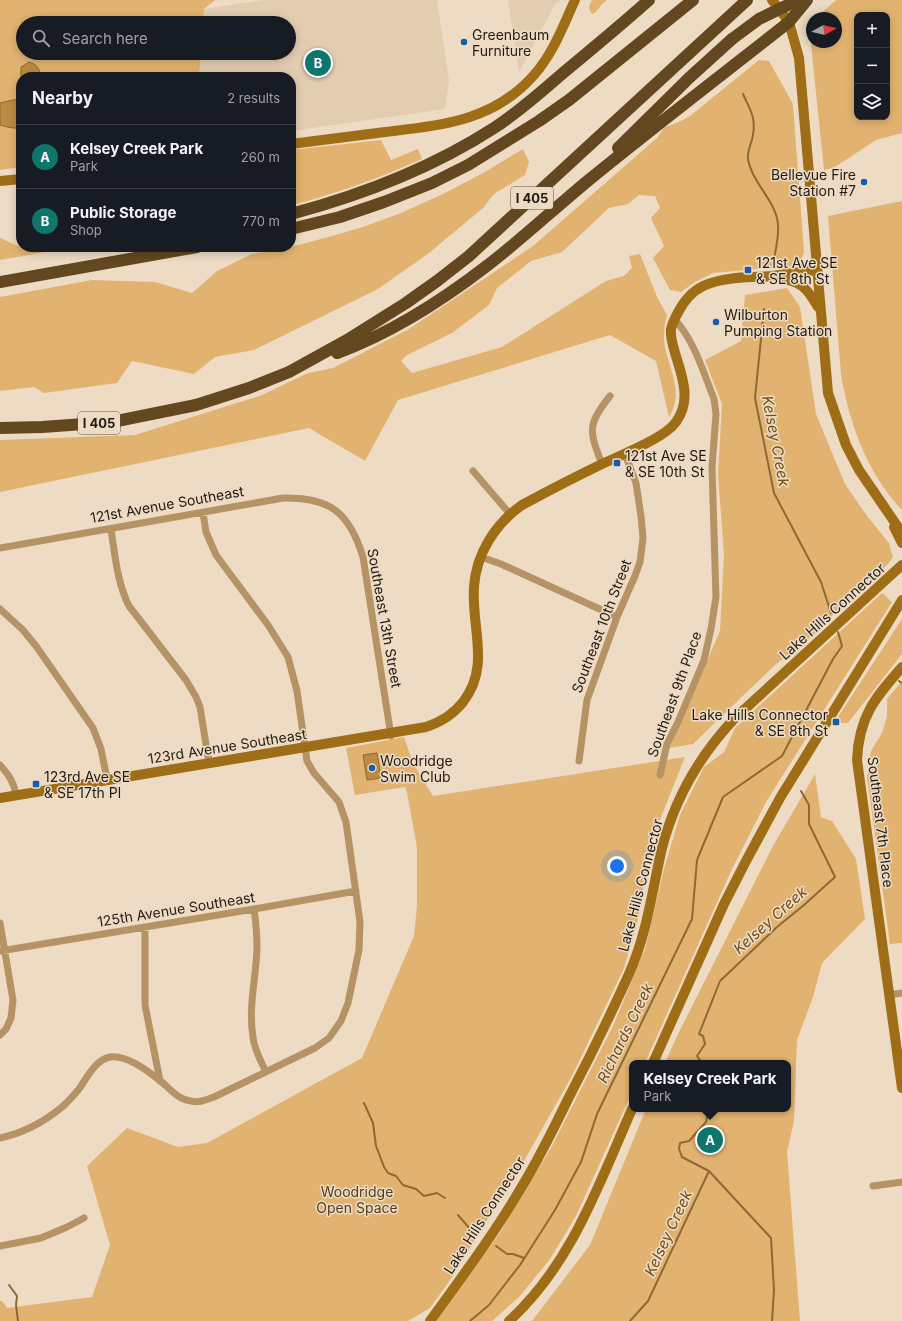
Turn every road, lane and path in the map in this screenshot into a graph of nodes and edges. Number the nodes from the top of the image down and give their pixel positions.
1 (575, 0) edge
2 (644, 0) edge
3 (649, 0) edge
4 (693, 0) edge
5 (772, 0) edge
6 (798, 0) edge
7 (808, 0) edge
8 (744, 3) edge
9 (628, 19) junction
10 (789, 22) junction
11 (296, 143) edge
12 (16, 179) edge
13 (0, 181) edge
14 (569, 197) junction
15 (296, 213) edge
16 (296, 228) edge
17 (155, 252) edge
18 (169, 252) edge
19 (125, 260) junction
20 (817, 270) junction
21 (771, 276) junction
22 (0, 282) edge
23 (820, 311) junction
24 (674, 319) junction
25 (304, 365) junction
26 (610, 396) dead end
27 (0, 428) edge
28 (625, 454) junction
29 (602, 464) junction
30 (473, 471) dead end
31 (885, 509) junction
32 (337, 512) joint
33 (203, 513) junction
34 (510, 514) junction
35 (902, 521) edge
36 (111, 529) junction
37 (902, 532) edge
38 (902, 543) edge
39 (0, 548) edge
40 (481, 557) junction
41 (901, 565) edge
42 (902, 600) edge
43 (0, 609) edge
44 (617, 617) junction
45 (902, 667) edge
46 (391, 734) junction
47 (304, 747) junction
48 (579, 761) dead end
49 (209, 762) junction
50 (0, 765) edge
51 (660, 775) dead end
52 (107, 780) junction
53 (16, 795) junction
54 (0, 798) edge
55 (356, 891) junction
56 (254, 909) junction
57 (0, 923) edge
58 (144, 927) junction
59 (2, 950) edge
60 (902, 993) edge
61 (889, 994) junction
62 (0, 1036) edge
63 (654, 1060) edge
64 (266, 1072) junction
65 (160, 1081) junction
66 (902, 1088) edge
67 (631, 1112) edge
68 (0, 1138) edge
69 (902, 1182) edge
70 (873, 1186) dead end
71 (84, 1218) dead end
72 (0, 1246) edge
73 (431, 1319) edge
74 (509, 1321) edge

1 - 11 main road
2 - 9 highway
3 - 9 highway
4 - 16 highway
5 - 10 main road
6 - 14 highway, bridge
7 - 10 highway
8 - 25 highway, I 405
9 - 15 highway
10 - 14 highway
10 - 20 main road
12 - 13 main road
14 - 25 highway
17 - 19 highway
18 - 19 highway
19 - 22 highway
20 - 21 main road
20 - 23 main road
21 - 23 main road
21 - 24 main road
23 - 31 main road
24 - 28 main road
24 - 51 street, Southeast 9th Place
25 - 27 highway, I 405
26 - 29 street
28 - 29 main road
28 - 44 street, Southeast 10th Street
29 - 34 main road
30 - 34 street
31 - 35 main road
31 - 37 main road
31 - 38 main road
32 - 33 street, 121st Avenue Southeast
32 - 46 street, Southeast 13th Street
33 - 36 street, 121st Avenue Southeast
33 - 47 street
34 - 40 main road
36 - 39 street, 121st Avenue Southeast
36 - 49 street
40 - 44 street
40 - 46 main road, 123rd Avenue Southeast
41 - 73 main road, Lake Hills Connector
42 - 63 main road
43 - 52 street
44 - 48 street, Southeast 10th Street
45 - 61 main road, Southeast 7th Place
46 - 47 main road, 123rd Avenue Southeast
47 - 49 main road, 123rd Avenue Southeast
47 - 55 street
49 - 52 main road, 123rd Avenue Southeast
50 - 53 street
52 - 53 main road, 123rd Avenue Southeast
53 - 54 main road, 123rd Avenue Southeast
55 - 56 street, 125th Avenue Southeast
55 - 64 street
56 - 58 street, 125th Avenue Southeast
56 - 64 street
57 - 59 street
58 - 59 street, 125th Avenue Southeast
58 - 65 street
59 - 62 street
60 - 61 street
61 - 66 main road, Southeast 7th Place
64 - 65 street
65 - 68 street
67 - 74 main road
69 - 70 street
71 - 72 street

